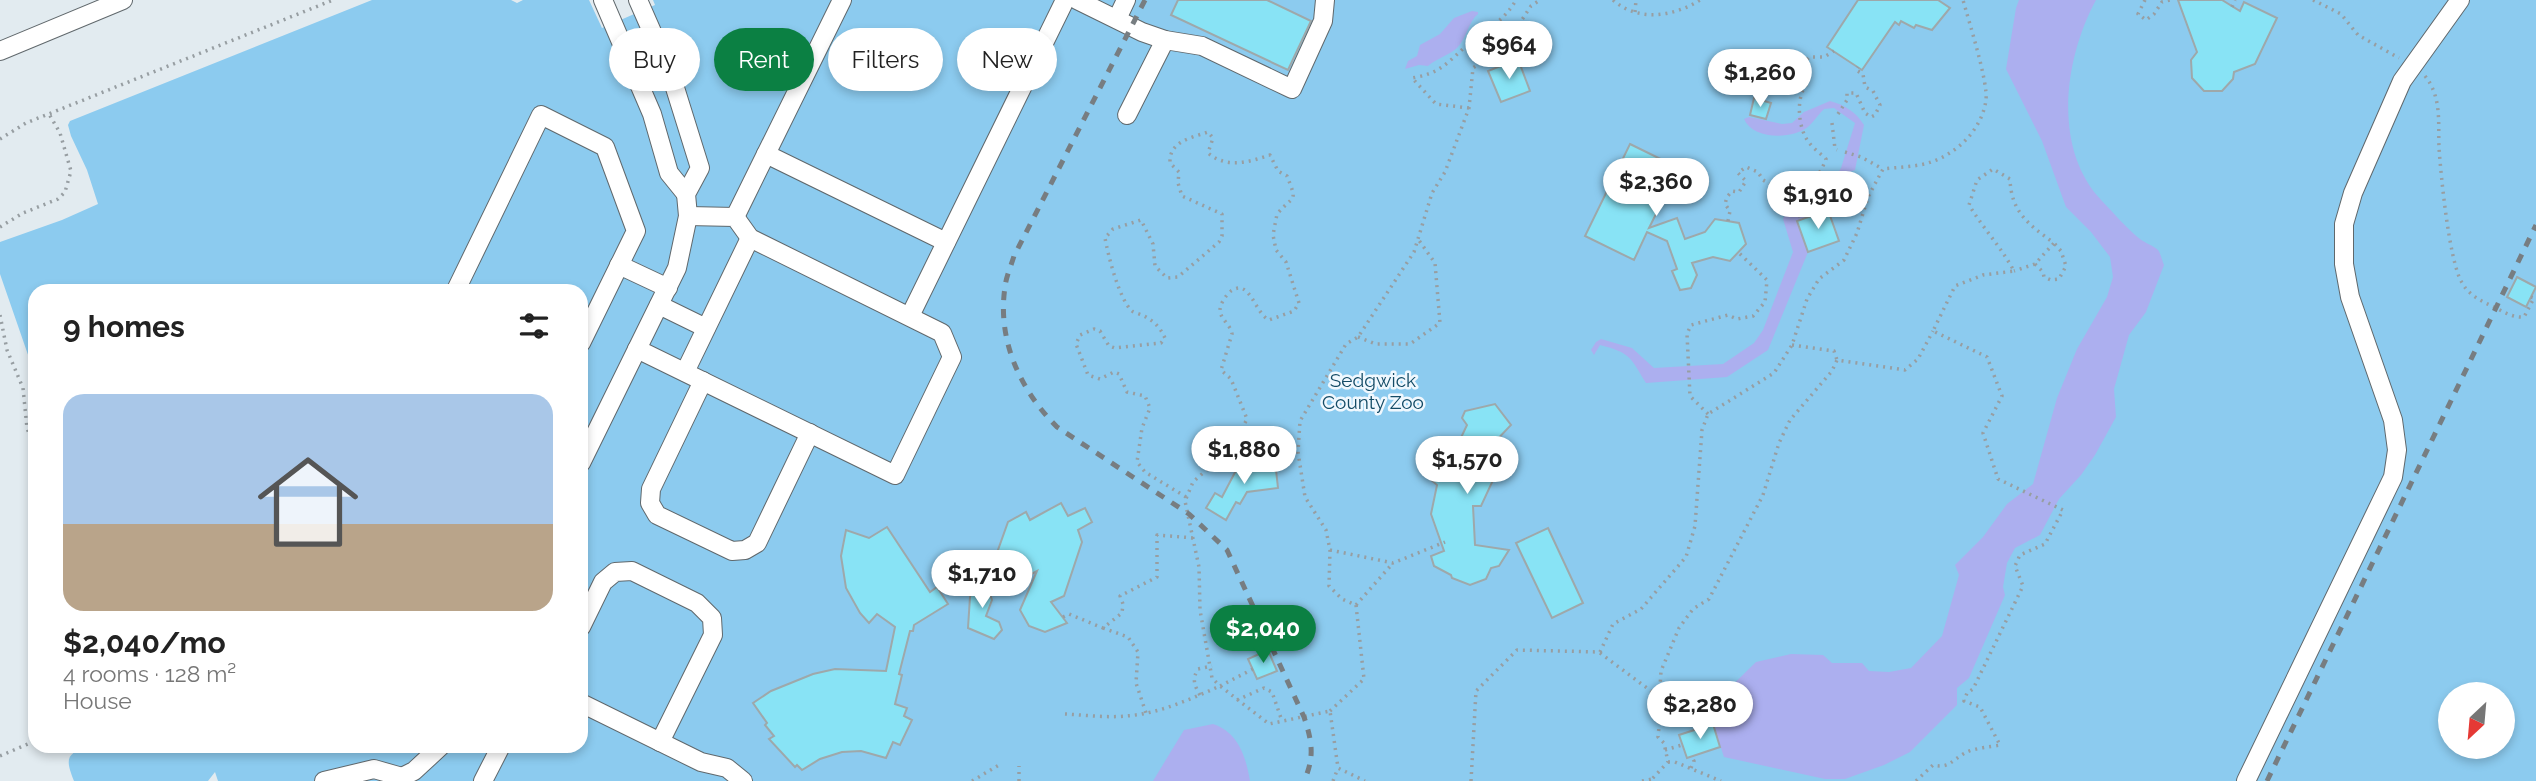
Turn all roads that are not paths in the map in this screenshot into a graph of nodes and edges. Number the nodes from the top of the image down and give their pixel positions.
1 (123, 0) edge
2 (603, 0) edge
3 (638, 0) edge
4 (842, 0) edge
5 (1065, 0) edge
6 (1077, 0) edge
7 (1126, 0) edge
8 (1325, 0) edge
9 (2459, 0) edge
10 (1117, 19) junction
11 (1165, 40) junction
12 (0, 51) edge
13 (1127, 115) dead end
14 (766, 154) junction
15 (686, 194) junction
16 (688, 216) junction
17 (735, 217) junction
18 (750, 239) junction
19 (946, 242) junction
20 (619, 265) junction
21 (459, 284) edge
22 (668, 288) junction
23 (659, 305) junction
24 (910, 316) junction
25 (706, 328) junction
26 (588, 329) edge
27 (637, 349) junction
28 (685, 372) junction
29 (703, 381) junction
30 (810, 433) junction
31 (588, 449) edge
32 (588, 613) edge
33 (588, 706) edge
34 (660, 742) junction
35 (433, 753) edge
36 (497, 753) edge
37 (409, 777) edge
38 (324, 781) edge
39 (483, 781) edge
40 (743, 781) edge
41 (2246, 781) edge

1 - 12 street
2 - 15 street
3 - 15 street
4 - 14 street
5 - 19 street
6 - 10 street
7 - 10 street
8 - 11 street
9 - 41 street
10 - 11 street
11 - 13 street
14 - 17 street
14 - 19 street
15 - 16 street
16 - 17 street
16 - 22 street
17 - 18 street
18 - 24 street
18 - 25 street
19 - 24 street
20 - 21 street
20 - 22 street
20 - 26 street
22 - 23 street
23 - 25 street
23 - 27 street
24 - 30 street
25 - 28 street
27 - 28 street
27 - 31 street
28 - 29 street
29 - 30 street
29 - 30 street
32 - 34 street
33 - 34 street
34 - 40 street
35 - 37 street
36 - 39 street
37 - 38 street

